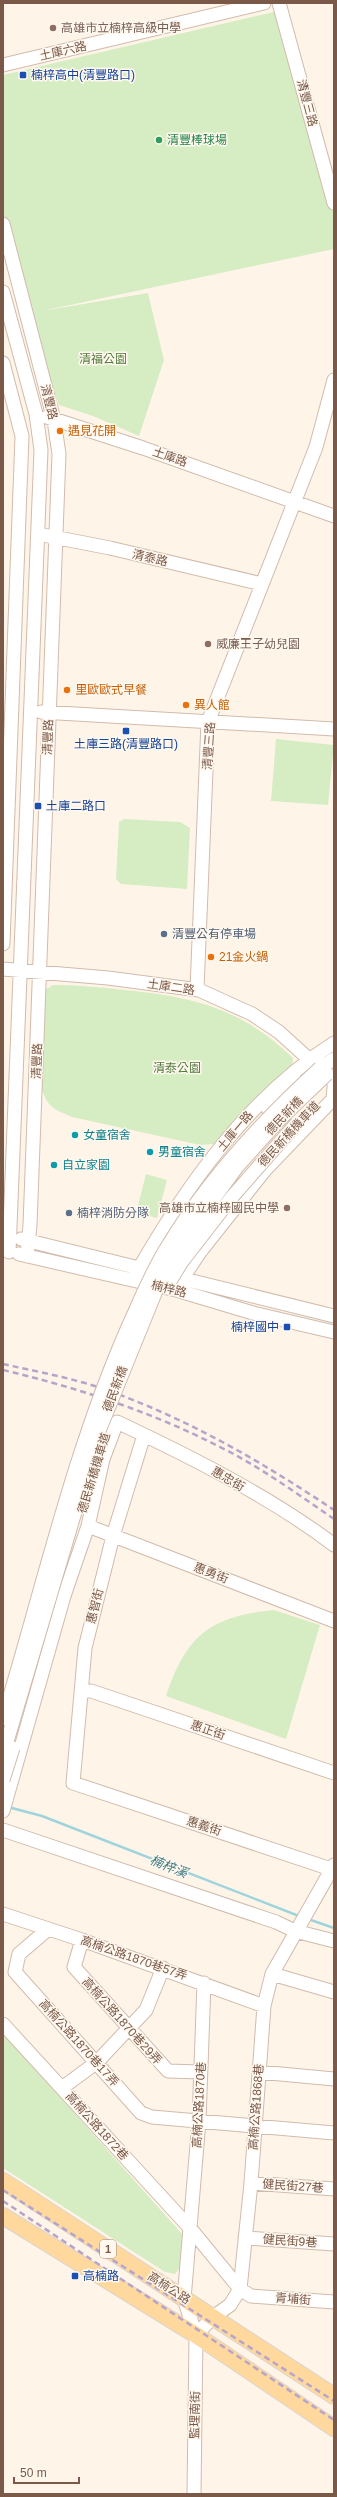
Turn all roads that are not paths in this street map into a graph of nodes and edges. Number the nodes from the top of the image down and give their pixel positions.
1 (264, 3) edge
2 (279, 3) edge
3 (3, 65) edge
4 (334, 203) edge
5 (3, 224) edge
6 (3, 292) edge
7 (3, 363) edge
8 (334, 380) edge
9 (9, 406) edge
10 (36, 414) junction
11 (54, 420) junction
12 (295, 504) junction
13 (334, 516) edge
14 (38, 534) junction
15 (57, 537) junction
16 (262, 584) junction
17 (8, 709) edge
18 (32, 711) junction
19 (49, 712) junction
20 (208, 722) junction
21 (334, 729) edge
22 (3, 944) edge
23 (3, 969) edge
24 (22, 971) junction
25 (40, 973) junction
26 (197, 989) junction
27 (334, 1043) edge
28 (310, 1058) junction
29 (334, 1059) edge
30 (330, 1076) edge
31 (334, 1087) edge
32 (7, 1236) edge
33 (28, 1241) junction
34 (6, 1252) edge
35 (27, 1256) junction
36 (140, 1267) junction
37 (182, 1277) junction
38 (132, 1280) junction
39 (176, 1290) junction
40 (334, 1316) edge
41 (334, 1332) edge
42 (144, 1435) junction
43 (88, 1526) junction
44 (113, 1536) junction
45 (334, 1546) edge
46 (334, 1621) edge
47 (82, 1691) junction
48 (3, 1694) edge
49 (3, 1718) edge
50 (3, 1755) edge
51 (334, 1773) edge
52 (3, 1780) edge
53 (73, 1783) joint
54 (3, 1811) edge
55 (3, 1830) edge
56 (333, 1868) edge
57 (3, 1914) edge
58 (47, 1930) junction
59 (295, 1932) junction
60 (82, 1940) junction
61 (334, 1941) edge
62 (163, 1968) junction
63 (272, 1974) junction
64 (204, 1983) junction
65 (334, 1992) edge
66 (264, 2006) junction
67 (3, 2024) edge
68 (129, 2030) junction
69 (97, 2062) junction
70 (200, 2072) junction
71 (259, 2072) junction
72 (334, 2079) edge
73 (62, 2088) junction
74 (199, 2120) junction
75 (254, 2126) junction
76 (334, 2133) edge
77 (3, 2181) edge
78 (251, 2183) junction
79 (334, 2189) edge
80 (3, 2216) edge
81 (190, 2228) junction
82 (245, 2238) junction
83 (334, 2244) edge
84 (240, 2289) junction
85 (184, 2299) junction
86 (334, 2302) edge
87 (213, 2317) junction
88 (196, 2335) junction
89 (334, 2396) edge
90 (334, 2428) edge
91 (194, 2494) edge

1 - 3 street, 土庫六路
2 - 4 street, 清豐三路
5 - 11 street, 清豐路
6 - 10 street, 清豐路
7 - 9 street
8 - 12 street, 清豐三路
9 - 10 street, 土庫路
9 - 17 street
10 - 11 street, 土庫路
10 - 14 street, 清豐路
11 - 12 street, 土庫路
11 - 15 street, 清豐路
12 - 13 street, 土庫路
12 - 16 street, 清豐三路
14 - 15 street, 清泰路
14 - 18 street, 清豐路
15 - 16 street, 清泰路
15 - 19 street, 清豐路
16 - 20 street, 清豐三路
17 - 18 street
17 - 22 street
18 - 19 street
18 - 24 street, 清豐路
19 - 20 street
19 - 25 street, 清豐路
20 - 21 street
20 - 26 street, 清豐三路
23 - 24 street, 土庫二路
24 - 25 street, 土庫二路
24 - 32 street, 清豐路
25 - 26 street, 土庫二路
25 - 33 street, 清豐路
26 - 28 street, 土庫二路
27 - 28 street, 土庫一路
28 - 30 street, 土庫二路
28 - 36 street, 土庫一路
28 - 48 street, 德民新橋機車道
29 - 30 street
30 - 49 street, 德民新橋, bridge
30 - 50 street, 德民新橋, bridge
30 - 52 street, 德民新橋機車道, bridge
31 - 37 street
32 - 33 street, 楠梓路
32 - 34 street, 清豐路
33 - 35 street, 清豐路
33 - 36 street, 楠梓路
34 - 35 street, 楠梓路
35 - 38 street, 楠梓路
36 - 37 street, 楠梓路
36 - 38 street, 土庫一路
37 - 39 street
37 - 40 street, 楠梓路
38 - 39 street, 楠梓路
39 - 41 street, 楠梓路
42 - 43 street, 惠忠街
42 - 44 street, 惠智街
42 - 45 street, 惠忠街
43 - 44 street, 惠勇街
43 - 54 street
44 - 46 street, 惠勇街
44 - 47 street, 惠智街
47 - 51 street, 惠正街
47 - 53 street, 惠智街
53 - 56 street, 惠義街
55 - 59 street
56 - 59 street, 高楠公路1868巷
57 - 58 street, 高楠公路1870巷57弄
58 - 60 street, 高楠公路1870巷57弄
58 - 69 street, 高楠公路1870巷17弄
59 - 61 street
59 - 63 street, 高楠公路1868巷
60 - 62 street, 高楠公路1870巷57弄
60 - 68 street, 高楠公路1870巷29弄
62 - 64 street, 高楠公路1870巷57弄
62 - 68 street
63 - 65 street
63 - 66 street, 高楠公路1868巷
64 - 66 street, 高楠公路1870巷57弄
64 - 70 street, 高楠公路1870巷
66 - 71 street, 高楠公路1868巷
67 - 73 street, 高楠公路1872巷
68 - 69 street
68 - 70 street, 高楠公路1870巷29弄
69 - 73 street
69 - 74 street, 高楠公路1870巷17弄
70 - 74 street, 高楠公路1870巷
71 - 72 street
71 - 75 street, 高楠公路1868巷
73 - 81 street, 高楠公路1872巷
74 - 75 street, 高楠公路1870巷17弄
74 - 81 street, 高楠公路1870巷
75 - 76 street, 高楠公路1870巷17弄
75 - 78 street, 高楠公路1868巷
77 - 85 main road, 高楠公路 / 1
78 - 79 street, 健民街27巷
78 - 82 street, 高楠公路1868巷
80 - 88 main road, 1
81 - 84 street, 高楠公路1872巷
81 - 85 street, 高楠公路1870巷
82 - 83 street, 健民街9巷
82 - 84 street, 高楠公路1868巷
84 - 86 street, 青埔街
84 - 87 street
85 - 87 main road, 高楠公路 / 1
85 - 88 street, 監理南街
87 - 88 street
87 - 89 main road, 高楠公路 / 1
88 - 90 main road, 1
88 - 91 street, 監理南街

